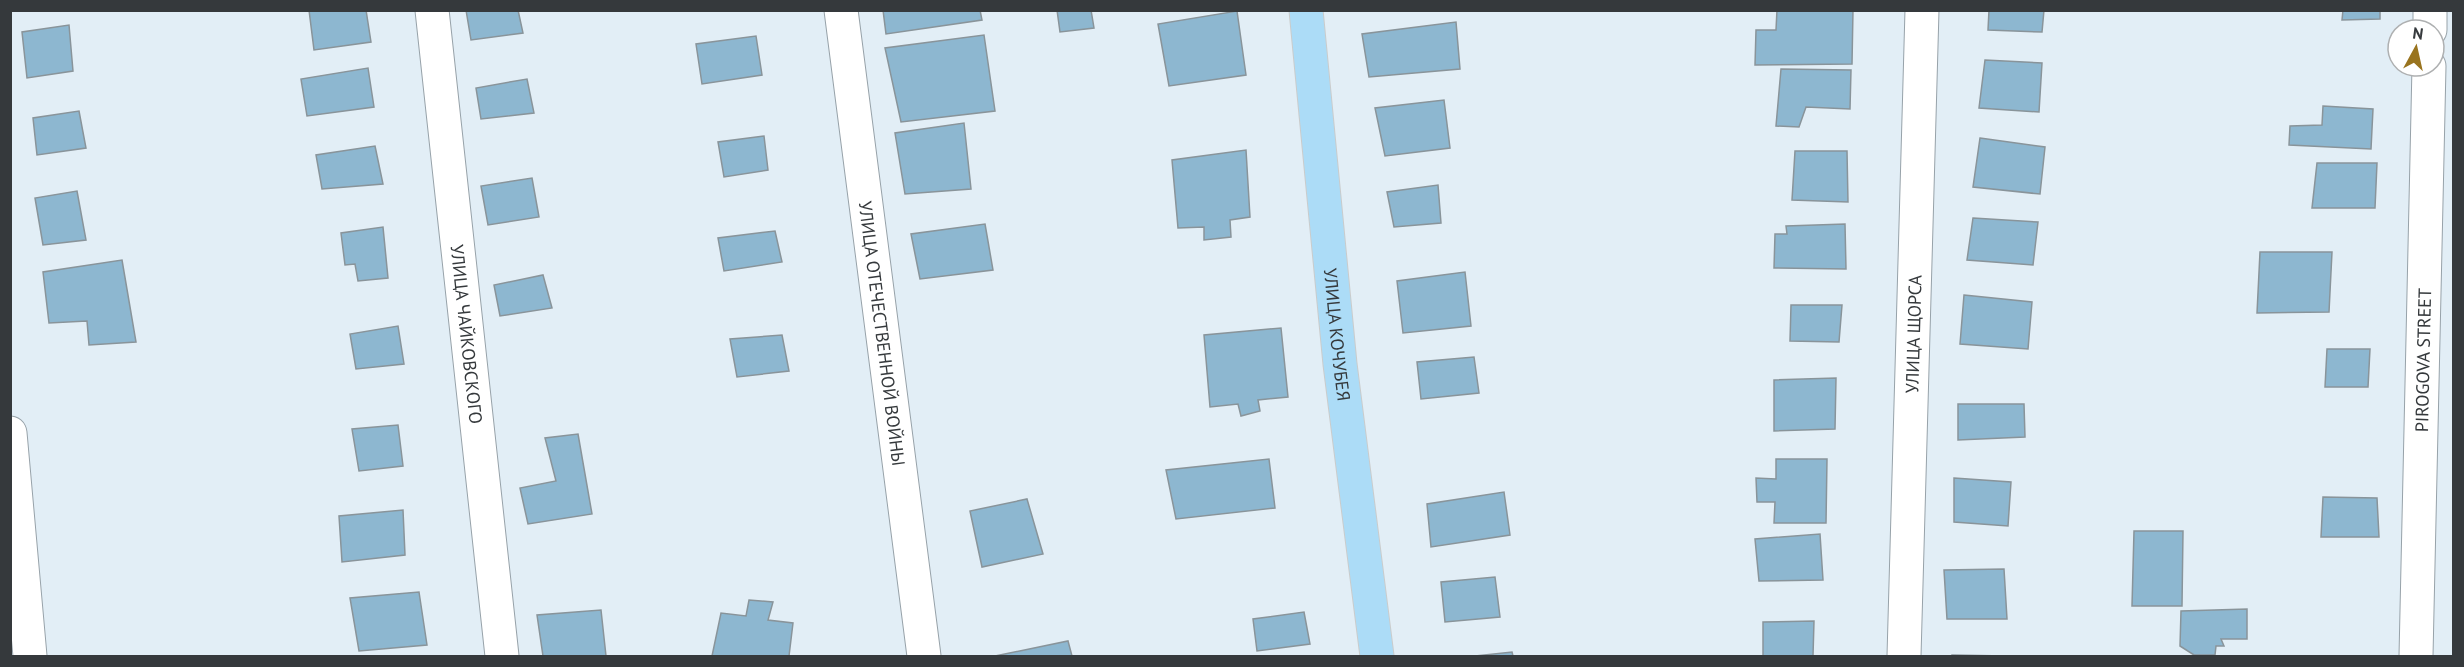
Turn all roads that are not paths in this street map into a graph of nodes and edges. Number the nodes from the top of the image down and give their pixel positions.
1 (432, 10) edge
2 (841, 10) edge
3 (1306, 10) edge
4 (1922, 10) edge
5 (2429, 78) edge
6 (10, 433) edge
7 (30, 657) edge
8 (502, 657) edge
9 (924, 657) edge
10 (1377, 657) edge
11 (1905, 657) edge
12 (2416, 657) edge

1 - 8 street, УЛИЦА ЧАЙКОВСКОГО
2 - 9 street, УЛИЦА ОТЕЧЕСТВЕННОЙ ВОЙНЫ
3 - 10 main road, УЛИЦА КОЧУБЕЯ
4 - 11 street, УЛИЦА ЩОРСА
5 - 12 street, PIROGOVA STREET
6 - 7 street

